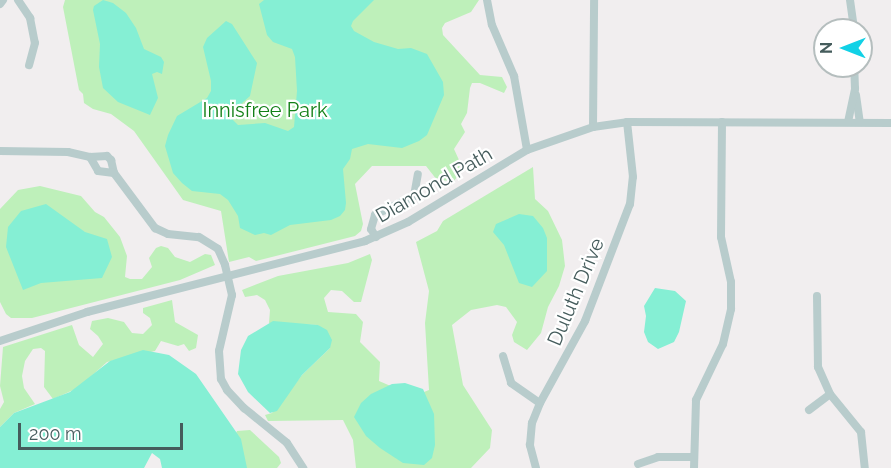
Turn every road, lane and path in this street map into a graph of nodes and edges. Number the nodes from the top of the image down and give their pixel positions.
1 (3, 0) edge
2 (18, 0) edge
3 (487, 0) edge
4 (594, 0) edge
5 (850, 0) edge
6 (0, 4) edge
7 (852, 18) edge
8 (29, 65) dead end
9 (855, 78) edge
10 (855, 89) junction
11 (627, 122) junction
12 (722, 122) junction
13 (849, 122) junction
14 (860, 123) junction
15 (891, 123) edge
16 (593, 127) junction
17 (527, 150) junction
18 (0, 152) edge
19 (90, 157) junction
20 (114, 173) junction
21 (418, 174) dead end
22 (376, 237) junction
23 (229, 277) junction
24 (817, 296) dead end
25 (0, 340) edge
26 (503, 356) dead end
27 (830, 394) junction
28 (540, 403) junction
29 (809, 410) dead end
30 (693, 457) junction
31 (638, 464) dead end
32 (303, 468) edge
33 (536, 468) edge
34 (694, 468) edge
35 (865, 468) edge

1 - 6 street
2 - 8 street
3 - 17 street
4 - 16 street
5 - 7 street
9 - 10 street
10 - 13 street
10 - 14 street
11 - 12 street, Diamond Path
11 - 16 street, Diamond Path
11 - 28 street, Duluth Drive
12 - 13 street, Diamond Path
12 - 30 street
13 - 14 street, Diamond Path
14 - 15 street, Diamond Path
16 - 17 street, Diamond Path
17 - 22 street, Diamond Path
18 - 19 street
19 - 20 street
19 - 20 street
20 - 23 street
21 - 22 street
22 - 23 street, Diamond Path
23 - 25 street, Diamond Path
23 - 32 street
24 - 27 street
26 - 28 street
27 - 29 street
27 - 35 street
28 - 33 street, Duluth Drive
30 - 31 street
30 - 34 street

